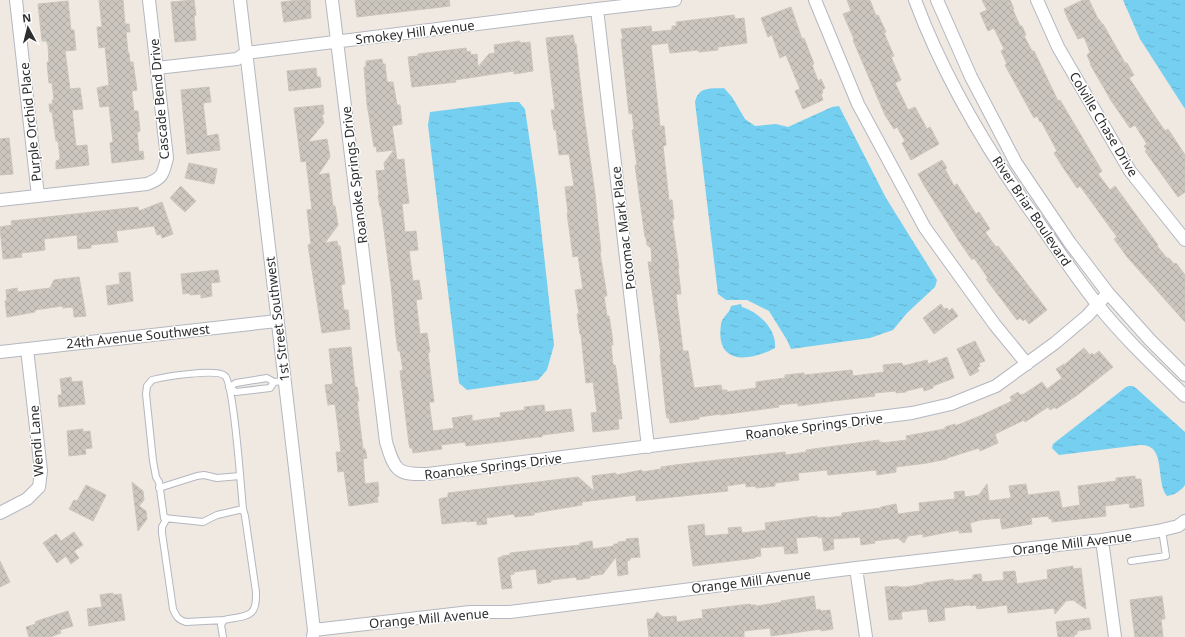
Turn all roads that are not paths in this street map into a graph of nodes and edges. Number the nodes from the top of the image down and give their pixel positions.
1 (16, 0) edge
2 (149, 0) edge
3 (240, 0) edge
4 (332, 0) edge
5 (675, 0) edge
6 (815, 0) edge
7 (915, 0) edge
8 (937, 0) edge
9 (1037, 0) edge
10 (597, 9) junction
11 (338, 42) junction
12 (246, 53) junction
13 (157, 68) junction
14 (38, 196) junction
15 (0, 200) edge
16 (1185, 240) edge
17 (1108, 293) junction
18 (1097, 304) junction
19 (277, 321) junction
20 (27, 349) junction
21 (0, 352) edge
22 (1027, 364) junction
23 (1185, 375) edge
24 (279, 382) junction
25 (229, 387) junction
26 (1185, 396) edge
27 (648, 447) junction
28 (240, 476) junction
29 (159, 488) junction
30 (243, 509) junction
31 (0, 513) edge
32 (167, 518) junction
33 (1185, 521) edge
34 (1162, 530) junction
35 (1102, 540) junction
36 (1131, 561) dead end
37 (856, 568) junction
38 (224, 620) junction
39 (313, 633) edge
40 (222, 637) edge
41 (866, 637) edge
42 (1115, 637) edge

1 - 14 street, Purple Orchid Place
2 - 13 street, Cascade Bend Drive
3 - 12 street, 1st Street Southwest
4 - 11 street, Roanoke Springs Drive
5 - 10 street, Smokey Hill Avenue
6 - 22 street
7 - 18 street, River Briar Boulevard
8 - 17 street, River Briar Boulevard
9 - 16 street, Colville Chase Drive
10 - 11 street, Smokey Hill Avenue
10 - 27 street, Potomac Mark Place
11 - 12 street, Smokey Hill Avenue
11 - 27 street, Roanoke Springs Drive
12 - 13 street, Smokey Hill Avenue
12 - 19 street, 1st Street Southwest
13 - 14 street, Cascade Bend Drive
14 - 15 street, Cascade Bend Drive
17 - 18 street, Roanoke Springs Drive
17 - 23 street, River Briar Boulevard
18 - 22 street, Roanoke Springs Drive
18 - 26 street, River Briar Boulevard
19 - 20 street, 24th Avenue Southwest
19 - 24 street, 1st Street Southwest
20 - 21 street, 24th Avenue Southwest
20 - 31 street, Wendi Lane
22 - 27 street, Roanoke Springs Drive
24 - 25 lane
24 - 25 lane
24 - 39 street, 1st Street Southwest
25 - 28 lane
25 - 29 lane
28 - 29 lane
28 - 30 lane
29 - 32 lane
30 - 32 lane
30 - 38 lane
32 - 38 lane
33 - 34 street, Orange Mill Avenue
34 - 35 street, Orange Mill Avenue
34 - 36 lane
35 - 37 street, Orange Mill Avenue
35 - 42 street
37 - 39 street, Orange Mill Avenue
37 - 41 street
38 - 40 lane

